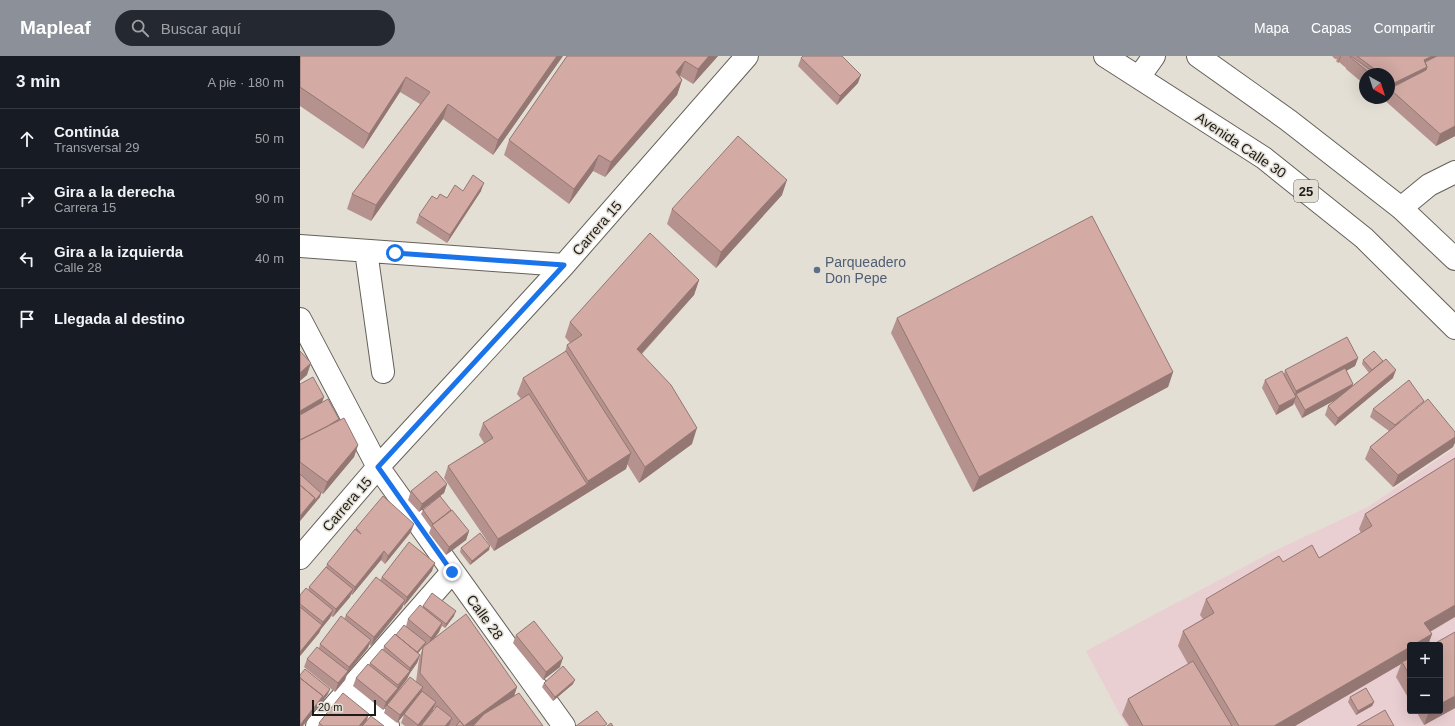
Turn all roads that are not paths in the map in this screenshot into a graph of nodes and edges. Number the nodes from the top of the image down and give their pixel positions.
1 (747, 56) edge
2 (1105, 56) edge
3 (1154, 56) edge
4 (1198, 56) edge
5 (1139, 77) junction
6 (1455, 172) edge
7 (1400, 208) junction
8 (300, 246) edge
9 (366, 251) junction
10 (1455, 258) edge
11 (564, 265) junction
12 (300, 319) edge
13 (1455, 328) edge
14 (383, 372) dead end
15 (378, 467) junction
16 (300, 558) edge
17 (452, 572) junction
18 (348, 692) junction
19 (316, 726) edge
20 (388, 726) edge
21 (564, 726) edge

1 - 11 main road, Carrera 15
2 - 5 main road, Avenida Calle 30 / 25
3 - 5 main road
4 - 7 main road
5 - 13 main road, Avenida Calle 30 / 25
6 - 7 main road
7 - 10 main road
8 - 9 main road
9 - 11 main road
9 - 14 main road
11 - 15 main road, Carrera 15
12 - 15 main road, Calle 28
15 - 16 main road, Carrera 15
15 - 17 main road, Calle 28
17 - 18 main road
17 - 21 main road, Calle 28
18 - 19 main road
18 - 20 main road

